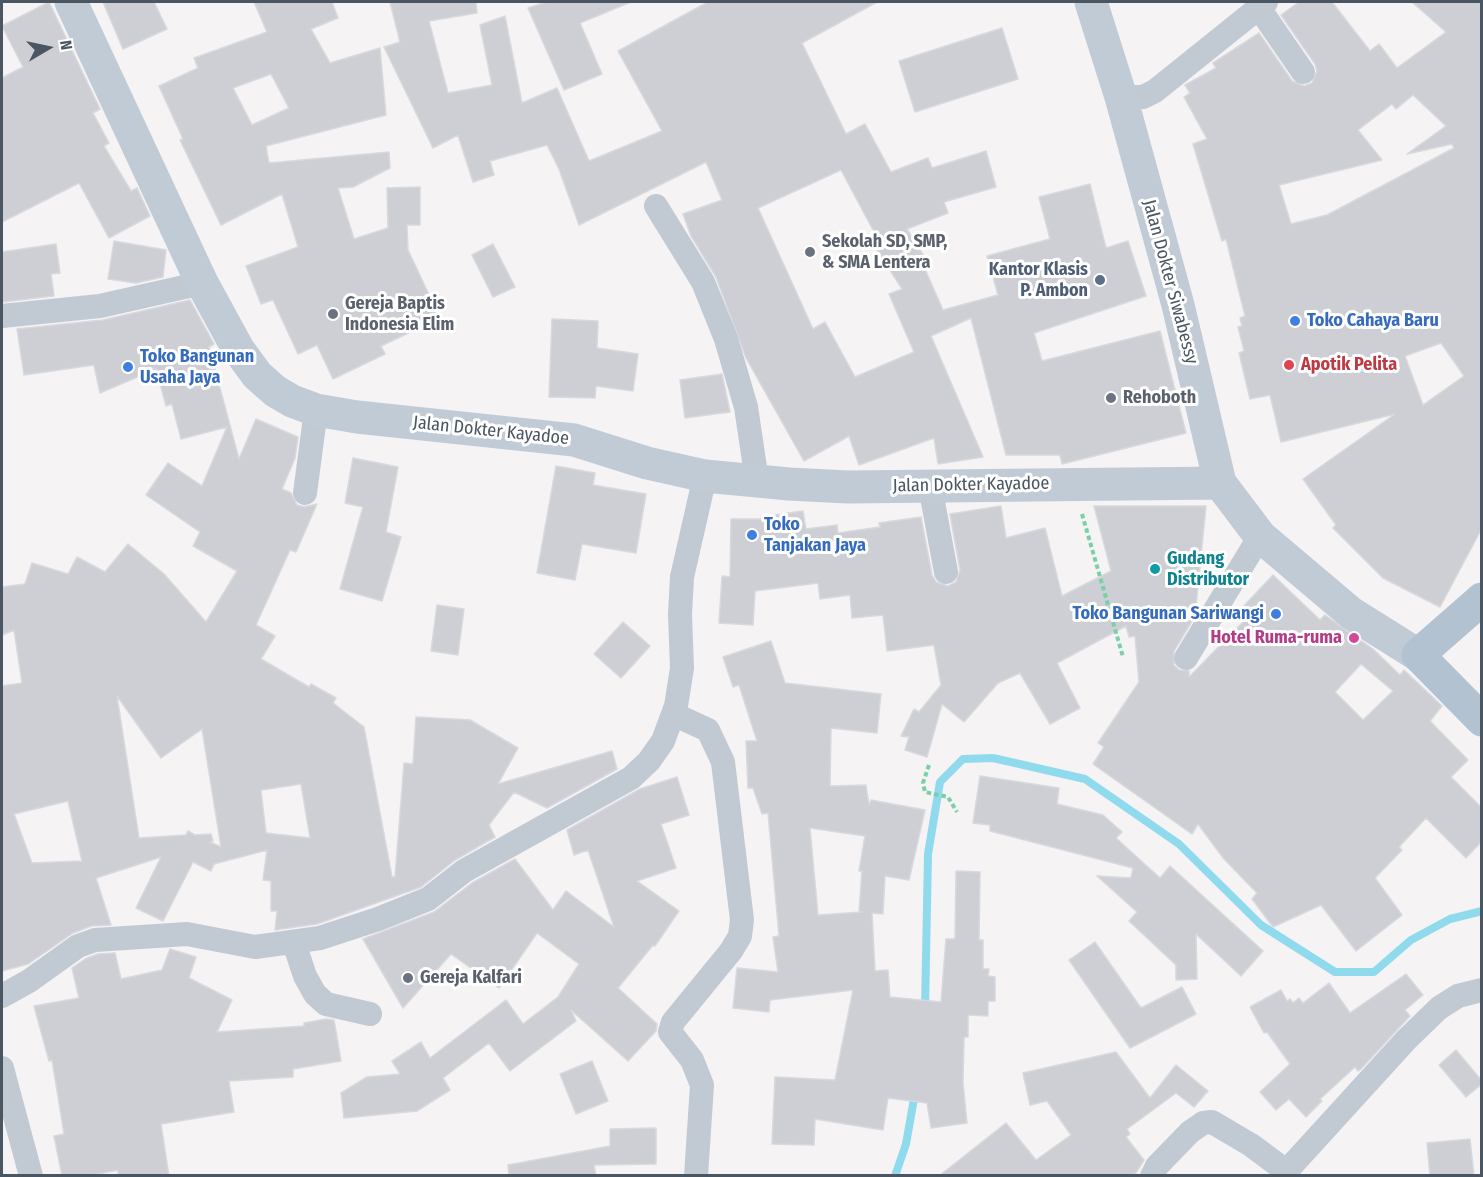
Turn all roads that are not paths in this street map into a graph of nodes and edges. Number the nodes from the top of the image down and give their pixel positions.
1 (71, 2) edge
2 (1091, 2) edge
3 (1262, 5) edge
4 (1303, 72) dead end
5 (1121, 97) junction
6 (656, 206) dead end
7 (202, 283) junction
8 (2, 316) edge
9 (316, 410) junction
10 (705, 476) junction
11 (756, 481) junction
12 (1220, 483) junction
13 (930, 486) junction
14 (305, 493) dead end
15 (1260, 536) junction
16 (946, 572) dead end
17 (1482, 599) edge
18 (1418, 655) junction
19 (1186, 658) dead end
20 (673, 714) junction
21 (1482, 720) edge
22 (294, 943) junction
23 (1482, 990) edge
24 (2, 996) edge
25 (370, 1014) dead end
26 (2, 1068) edge
27 (1284, 1173) edge
28 (31, 1176) edge
29 (696, 1176) edge
30 (1152, 1176) edge

1 - 7 street, Jalan Dokter Kayadoe
2 - 5 street, Jalan Dokter Siwabessy
3 - 4 street
3 - 5 street
5 - 12 street, Jalan Dokter Siwabessy
6 - 11 street
7 - 8 street
7 - 9 street, Jalan Dokter Kayadoe
9 - 10 street, Jalan Dokter Kayadoe
9 - 14 street
10 - 11 street, Jalan Dokter Kayadoe
10 - 20 street
11 - 13 street, Jalan Dokter Kayadoe
12 - 13 street, Jalan Dokter Kayadoe
12 - 15 street, Jalan Dokter Siwabessy
13 - 16 street
15 - 18 street, Jalan Dokter Siwabessy
15 - 19 street
17 - 18 main road
18 - 21 main road
20 - 22 street
20 - 29 street
22 - 24 street
22 - 25 street
23 - 27 street
26 - 28 street
27 - 30 street

